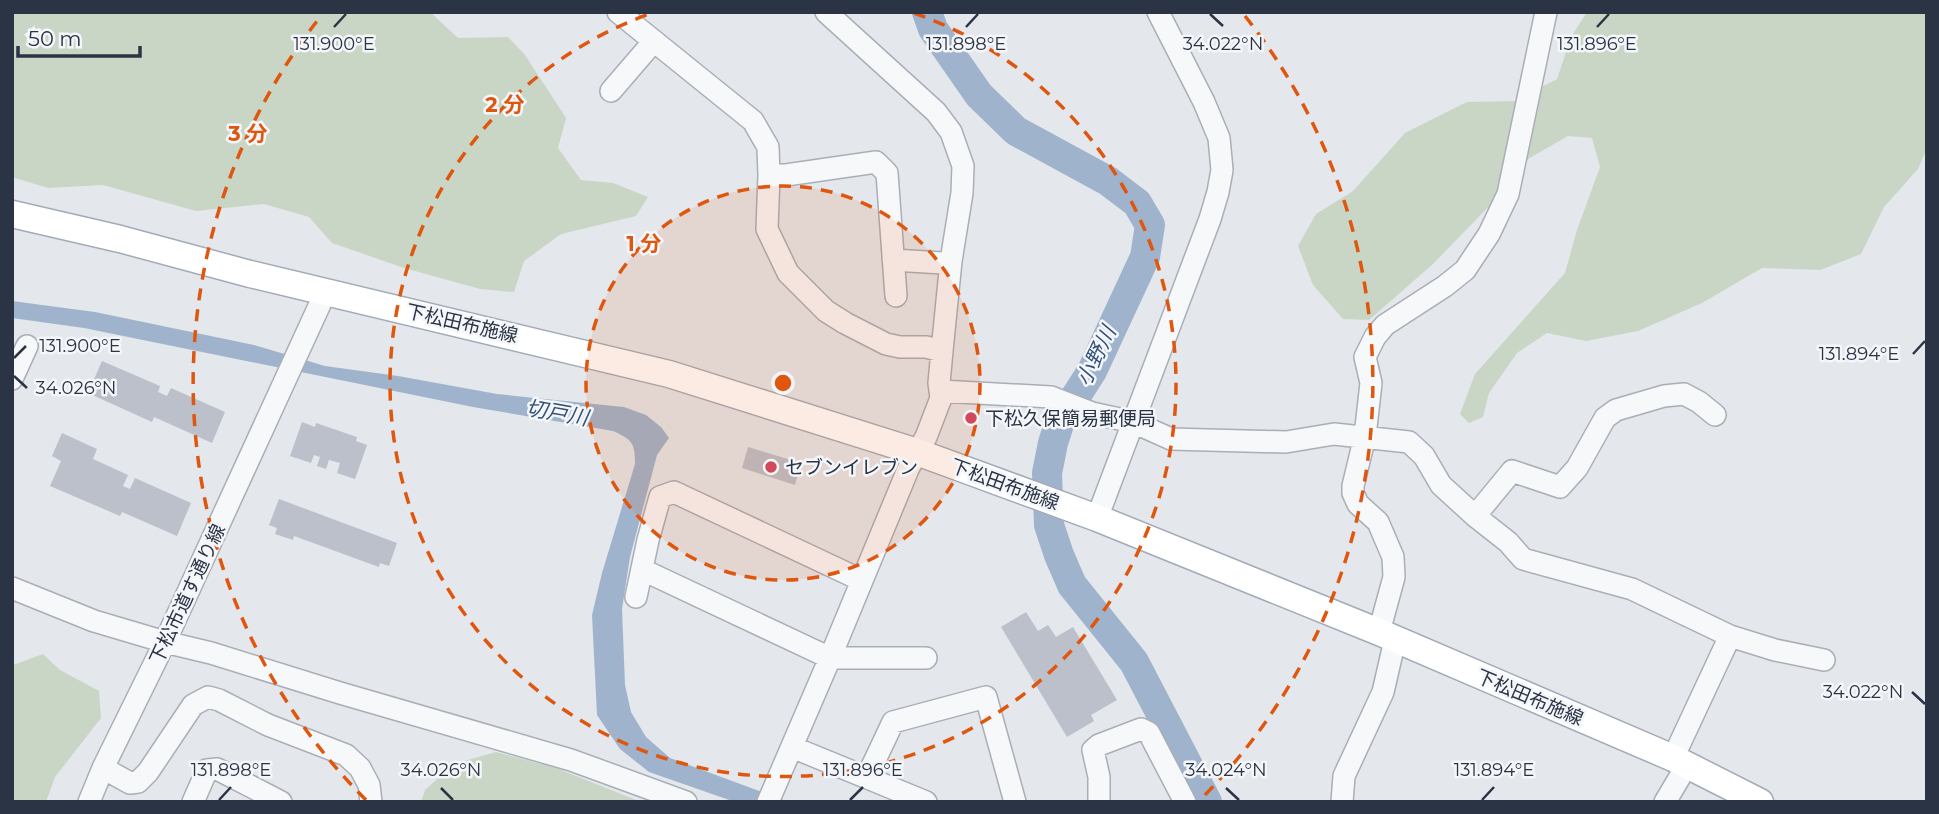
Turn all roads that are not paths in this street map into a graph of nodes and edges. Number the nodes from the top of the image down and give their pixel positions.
1 (618, 12) edge
2 (827, 12) edge
3 (1158, 12) edge
4 (1546, 12) edge
5 (654, 41) junction
6 (611, 91) dead end
7 (769, 175) junction
8 (12, 214) edge
9 (893, 260) junction
10 (951, 261) junction
11 (326, 291) junction
12 (896, 296) dead end
13 (27, 346) dead end
14 (942, 351) junction
15 (12, 379) edge
16 (941, 391) junction
17 (1715, 415) dead end
18 (1133, 422) junction
19 (1365, 436) junction
20 (917, 452) junction
21 (1475, 516) junction
22 (1097, 518) junction
23 (643, 570) junction
24 (861, 580) junction
25 (12, 588) edge
26 (636, 597) dead end
27 (1387, 636) junction
28 (1730, 636) junction
29 (165, 642) junction
30 (830, 658) junction
31 (926, 659) dead end
32 (1824, 660) dead end
33 (792, 747) junction
34 (1680, 761) junction
35 (103, 768) junction
36 (867, 778) junction
37 (770, 797) edge
38 (89, 802) edge
39 (193, 802) edge
40 (281, 802) edge
41 (371, 802) edge
42 (686, 802) edge
43 (926, 802) edge
44 (1015, 802) edge
45 (1099, 802) edge
46 (1185, 802) edge
47 (1342, 802) edge
48 (1665, 802) edge
49 (1760, 802) edge

1 - 5 street
2 - 10 street
3 - 18 street
4 - 19 street
5 - 6 street
5 - 7 street
7 - 9 street
7 - 14 street
8 - 11 main road, 下松田布施線
9 - 10 street
9 - 12 street
10 - 14 street
11 - 20 main road, 下松田布施線
11 - 29 street, 下松市道す通り線
13 - 15 street
14 - 16 street
16 - 18 street
16 - 20 street
17 - 21 street
18 - 19 street
18 - 22 street
19 - 21 street
19 - 27 street
20 - 22 main road, 下松田布施線
20 - 24 street
21 - 28 street
22 - 27 main road, 下松田布施線
23 - 24 street
23 - 26 street
23 - 30 street
24 - 30 street
25 - 29 street
27 - 34 main road, 下松田布施線
27 - 47 street
28 - 32 street
28 - 34 street
29 - 35 street, 下松市道す通り線
29 - 42 street
30 - 31 street
30 - 33 street
33 - 36 street
33 - 37 street
34 - 48 street
34 - 49 main road, 下松田布施線
35 - 38 street, 下松市道す通り線
35 - 41 street
36 - 43 street
36 - 44 street
39 - 40 street
45 - 46 street

